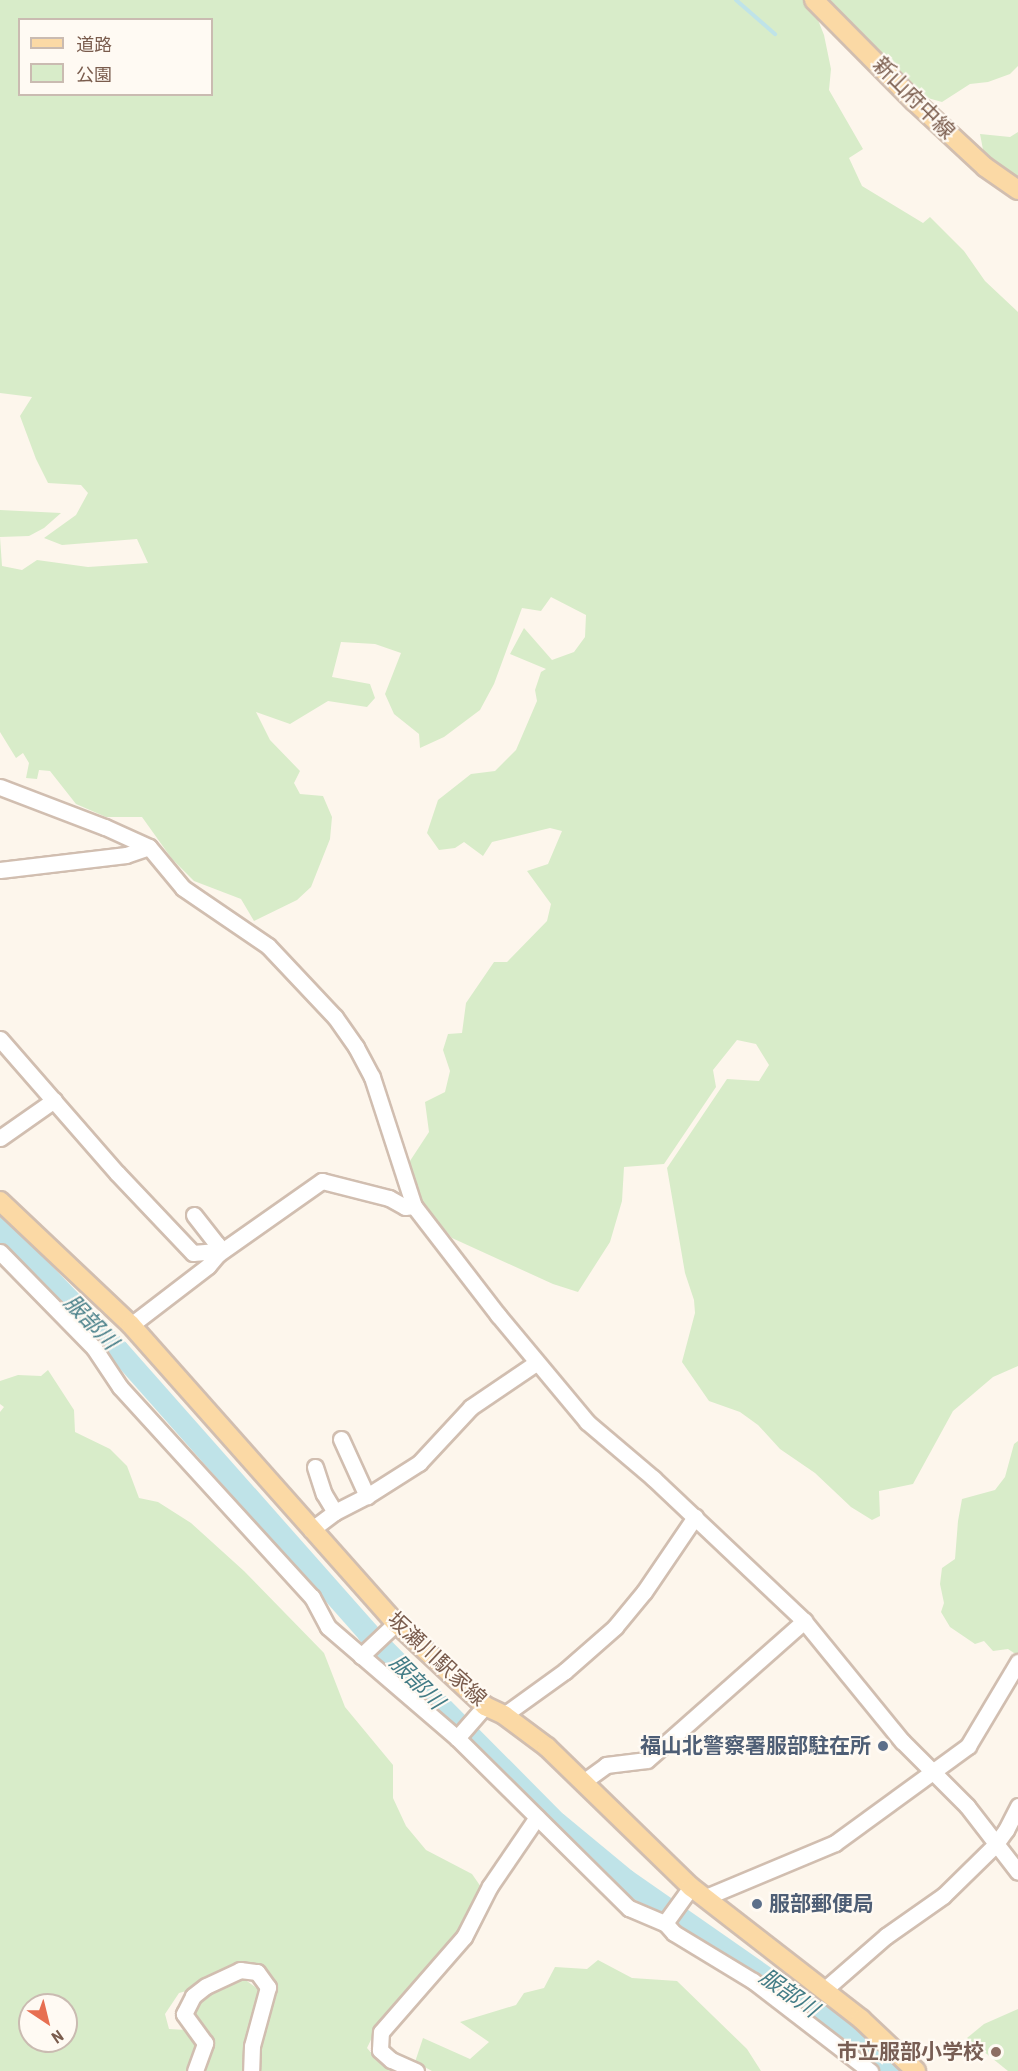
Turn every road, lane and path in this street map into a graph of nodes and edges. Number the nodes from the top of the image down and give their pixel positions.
1 (814, 0) edge
2 (1018, 190) edge
3 (0, 788) edge
4 (149, 847) junction
5 (0, 870) edge
6 (0, 1039) edge
7 (54, 1100) junction
8 (0, 1138) edge
9 (0, 1201) edge
10 (414, 1206) junction
11 (194, 1215) dead end
12 (0, 1252) edge
13 (218, 1254) junction
14 (131, 1325) junction
15 (536, 1363) junction
16 (341, 1439) dead end
17 (315, 1467) dead end
18 (367, 1496) junction
19 (334, 1512) junction
20 (695, 1516) junction
21 (312, 1530) junction
22 (804, 1621) junction
23 (393, 1626) junction
24 (363, 1654) junction
25 (1018, 1662) edge
26 (480, 1712) junction
27 (504, 1715) junction
28 (458, 1737) junction
29 (933, 1773) junction
30 (583, 1782) junction
31 (1018, 1806) edge
32 (537, 1817) junction
33 (995, 1845) junction
34 (1018, 1872) edge
35 (694, 1893) junction
36 (667, 1920) junction
37 (824, 1990) junction
38 (195, 2071) edge
39 (251, 2071) edge
40 (416, 2071) edge
41 (870, 2071) edge
42 (916, 2071) edge

1 - 2 main road, 新山府中線
3 - 4 street
4 - 5 street
4 - 10 street
6 - 7 street
7 - 8 street
7 - 13 street
9 - 14 main road, 坂瀬川駅家線
10 - 13 street
10 - 15 street
11 - 13 street
12 - 24 street
13 - 14 street
14 - 21 main road, 坂瀬川駅家線
15 - 18 street
15 - 20 street
16 - 18 street
17 - 19 street
18 - 19 street
19 - 21 street
20 - 22 street
20 - 27 street
21 - 23 main road, 坂瀬川駅家線
22 - 29 street
22 - 30 street
23 - 24 street
23 - 26 main road, 坂瀬川駅家線
24 - 28 street
25 - 29 street
26 - 27 main road, 坂瀬川駅家線
26 - 28 street
27 - 30 main road, 坂瀬川駅家線
28 - 32 street
29 - 33 street
29 - 35 street
30 - 35 main road, 坂瀬川駅家線
31 - 33 street
32 - 36 street
32 - 40 street
33 - 34 street
33 - 37 street
35 - 36 street
35 - 37 main road, 坂瀬川駅家線
36 - 41 street
37 - 42 main road, 坂瀬川駅家線
38 - 39 street

